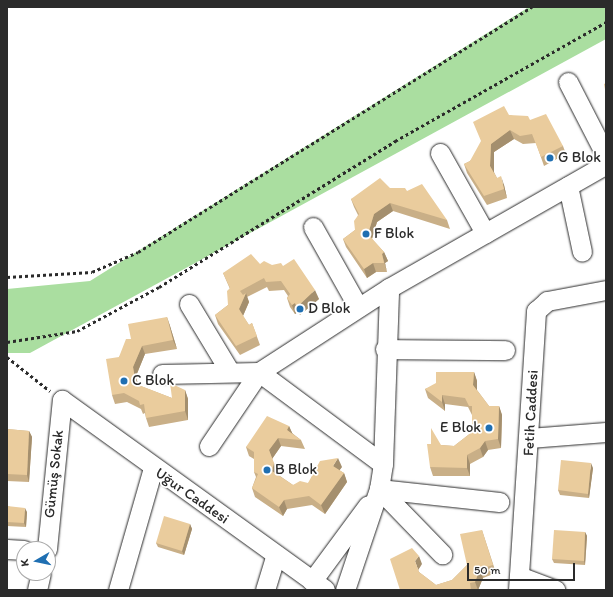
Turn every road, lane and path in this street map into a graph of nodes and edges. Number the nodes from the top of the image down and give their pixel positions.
1 (532, 7) edge
2 (606, 22) edge
3 (568, 82) dead end
4 (440, 153) dead end
5 (606, 156) edge
6 (606, 164) edge
7 (568, 186) junction
8 (313, 227) dead end
9 (485, 233) junction
10 (582, 252) dead end
11 (7, 277) edge
12 (389, 288) junction
13 (606, 290) edge
14 (189, 304) dead end
15 (358, 307) junction
16 (7, 342) edge
17 (385, 349) junction
18 (505, 350) dead end
19 (7, 357) edge
20 (230, 372) junction
21 (259, 372) junction
22 (162, 374) dead end
23 (62, 400) junction
24 (606, 432) edge
25 (530, 438) junction
26 (209, 446) dead end
27 (383, 464) junction
28 (153, 468) junction
29 (379, 489) junction
30 (499, 502) dead end
31 (48, 541) edge
32 (442, 554) dead end
33 (276, 555) junction
34 (518, 583) edge
35 (318, 585) edge
36 (118, 590) edge
37 (266, 590) edge
38 (345, 590) edge
39 (555, 590) edge

1 - 11 path
2 - 16 path
3 - 5 street
4 - 9 street
6 - 7 street
7 - 9 street
7 - 10 street
8 - 15 street
9 - 12 street
12 - 15 street
12 - 17 street
13 - 25 street, Fetih Caddesi
14 - 20 street
15 - 21 street
17 - 18 street
17 - 27 street
19 - 23 path
20 - 21 street
20 - 22 street
21 - 26 street
21 - 27 street
23 - 28 street, Uğur Caddesi
23 - 31 street, Gümüş Sokak
24 - 25 street
25 - 34 street, Fetih Caddesi
27 - 29 street
28 - 33 street, Uğur Caddesi
28 - 36 street
29 - 30 street
29 - 32 street
29 - 35 street
29 - 38 street
33 - 35 street, Uğur Caddesi
33 - 37 street
34 - 39 street

